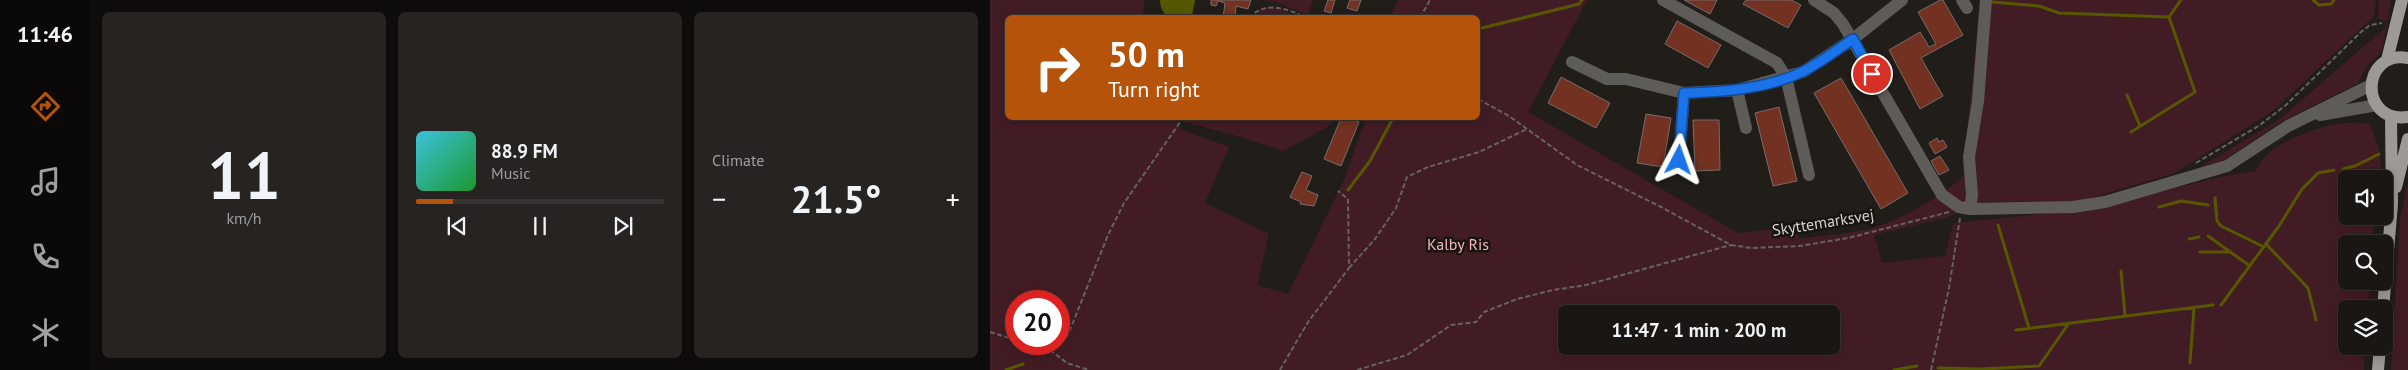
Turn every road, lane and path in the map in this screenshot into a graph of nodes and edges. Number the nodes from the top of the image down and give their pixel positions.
1 (1430, 0) edge
2 (1663, 0) edge
3 (1814, 0) edge
4 (1902, 0) edge
5 (1986, 0) edge
6 (2402, 0) edge
7 (1251, 15) edge
8 (1300, 15) edge
9 (1422, 15) edge
10 (2382, 23) dead end
11 (1853, 39) junction
12 (2408, 58) edge
13 (2387, 60) junction
14 (1572, 62) dead end
15 (1786, 77) junction
16 (2371, 85) junction
17 (1737, 90) junction
18 (1684, 93) junction
19 (1480, 100) edge
20 (2377, 105) junction
21 (2391, 116) junction
22 (2308, 117) junction
23 (2408, 117) edge
24 (1182, 120) edge
25 (1746, 128) dead end
26 (1527, 129) junction
27 (2408, 139) edge
28 (1679, 160) dead end
29 (2392, 170) edge
30 (1809, 175) dead end
31 (2183, 179) junction
32 (1338, 191) dead end
33 (2393, 200) edge
34 (1965, 208) junction
35 (2390, 225) edge
36 (1730, 245) junction
37 (1349, 268) junction
38 (2384, 300) edge
39 (1070, 330) edge
40 (990, 332) edge
41 (1005, 337) edge
42 (1057, 355) edge
43 (2379, 355) edge
44 (1089, 370) edge
45 (1280, 370) edge
46 (1357, 370) edge
47 (1931, 370) edge
48 (2378, 370) edge

1 - 9 path
2 - 15 street
3 - 11 street
4 - 11 street
5 - 34 street
6 - 13 main road
7 - 8 path
10 - 31 path
11 - 15 street
11 - 34 street
12 - 13 main road
13 - 16 main road
14 - 18 street
15 - 17 street
15 - 30 street
16 - 20 main road
16 - 22 street
17 - 18 street
17 - 25 street
18 - 28 street
19 - 26 path, Skyttemarksvej
20 - 21 main road
20 - 22 street
21 - 23 main road
21 - 29 main road
22 - 31 street
24 - 39 path
26 - 36 path, Skyttemarksvej
26 - 37 path
27 - 33 main road
31 - 34 street
32 - 37 path
34 - 36 path, Skyttemarksvej
34 - 47 path
35 - 38 main road
36 - 46 path
37 - 45 path
40 - 41 path
42 - 44 path
43 - 48 main road

